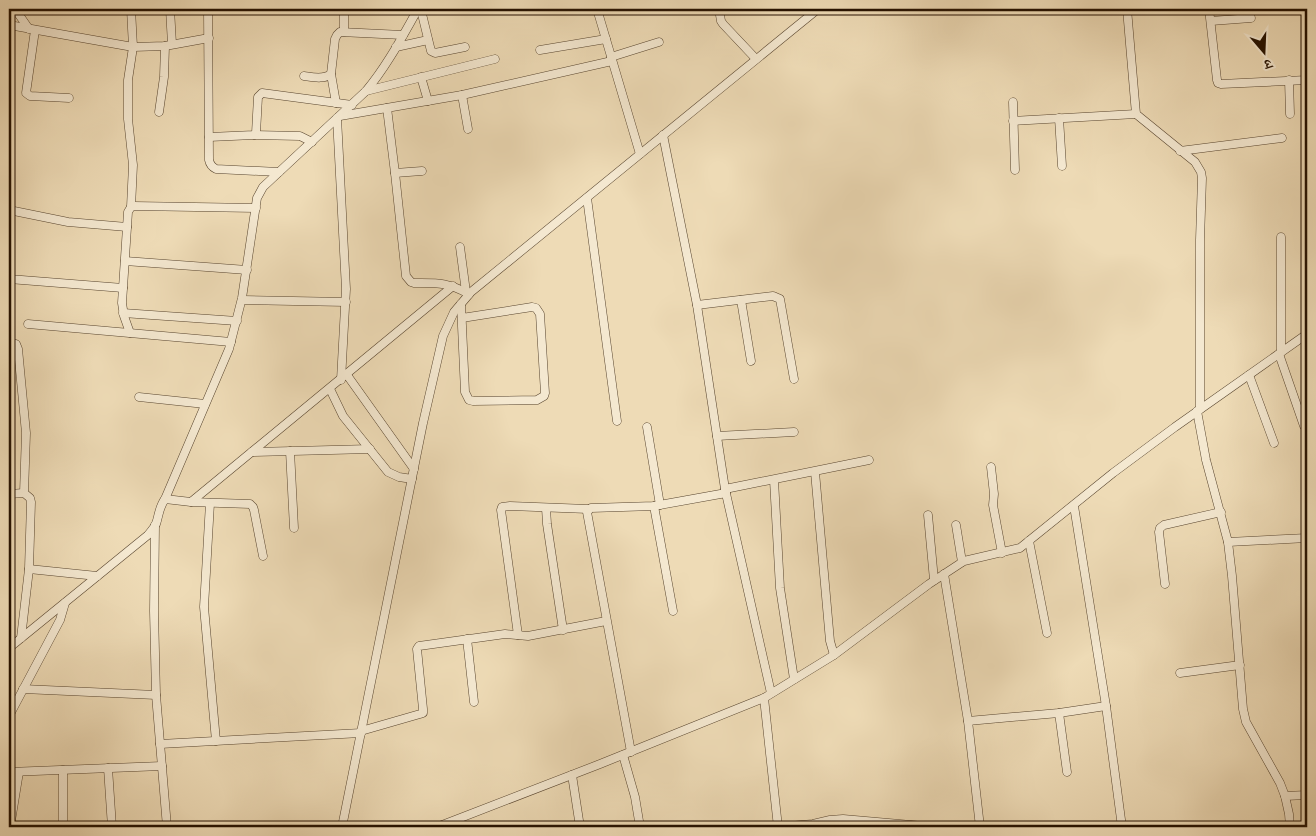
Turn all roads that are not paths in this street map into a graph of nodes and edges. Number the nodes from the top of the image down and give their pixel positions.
1 (15, 9) edge
2 (131, 9) edge
3 (170, 9) edge
4 (344, 9) edge
5 (597, 9) edge
6 (720, 9) edge
7 (818, 9) edge
8 (1127, 9) edge
9 (1209, 9) edge
10 (209, 10) edge
11 (421, 10) edge
12 (1251, 18) dead end
13 (1211, 21) junction
14 (9, 25) edge
15 (32, 29) junction
16 (344, 32) junction
17 (403, 35) junction
18 (209, 38) junction
19 (606, 39) junction
20 (428, 40) junction
21 (659, 42) dead end
22 (169, 45) junction
23 (133, 47) junction
24 (396, 47) junction
25 (465, 47) dead end
26 (540, 50) dead end
27 (495, 59) dead end
28 (612, 59) junction
29 (756, 59) junction
30 (331, 74) junction
31 (304, 76) dead end
32 (421, 78) junction
33 (1290, 80) junction
34 (1307, 80) edge
35 (366, 91) junction
36 (462, 95) junction
37 (68, 98) dead end
38 (428, 101) junction
39 (1012, 102) dead end
40 (336, 103) junction
41 (352, 105) junction
42 (387, 108) junction
43 (159, 112) dead end
44 (1136, 114) junction
45 (1290, 114) dead end
46 (339, 117) junction
47 (1059, 118) junction
48 (1014, 120) junction
49 (468, 129) dead end
50 (663, 135) junction
51 (254, 136) junction
52 (209, 137) junction
53 (1282, 138) dead end
54 (312, 142) junction
55 (1180, 150) junction
56 (640, 154) junction
57 (1062, 166) dead end
58 (1015, 170) dead end
59 (422, 171) dead end
60 (279, 172) junction
61 (395, 173) junction
62 (587, 198) junction
63 (131, 207) junction
64 (256, 208) junction
65 (9, 210) edge
66 (127, 228) junction
67 (1281, 237) dead end
68 (460, 247) dead end
69 (125, 261) junction
70 (246, 270) junction
71 (9, 279) edge
72 (453, 286) junction
73 (123, 288) junction
74 (468, 293) junction
75 (242, 300) junction
76 (741, 300) junction
77 (346, 302) junction
78 (461, 304) junction
79 (696, 305) junction
80 (123, 313) junction
81 (462, 318) junction
82 (237, 321) junction
83 (28, 324) dead end
84 (130, 333) junction
85 (1307, 334) edge
86 (9, 342) edge
87 (231, 342) junction
88 (1280, 353) junction
89 (751, 361) dead end
90 (1249, 375) junction
91 (344, 377) junction
92 (794, 379) dead end
93 (330, 389) junction
94 (139, 397) dead end
95 (205, 404) junction
96 (1198, 410) junction
97 (617, 421) dead end
98 (1304, 426) dead end
99 (647, 427) dead end
100 (794, 432) dead end
101 (717, 436) junction
102 (1274, 443) dead end
103 (370, 449) junction
104 (290, 451) junction
105 (252, 452) junction
106 (869, 460) dead end
107 (991, 468) dead end
108 (414, 469) junction
109 (815, 472) junction
110 (412, 479) junction
111 (774, 480) junction
112 (726, 491) junction
113 (24, 493) junction
114 (9, 494) edge
115 (165, 499) junction
116 (191, 502) junction
117 (210, 503) junction
118 (658, 505) junction
119 (1074, 506) junction
120 (546, 508) junction
121 (588, 509) junction
122 (1220, 512) junction
123 (928, 515) dead end
124 (156, 524) junction
125 (956, 524) dead end
126 (294, 528) dead end
127 (1307, 538) edge
128 (1029, 541) junction
129 (1228, 542) junction
130 (1002, 552) junction
131 (263, 556) dead end
132 (962, 562) junction
133 (29, 569) junction
134 (944, 574) junction
135 (97, 576) junction
136 (934, 580) junction
137 (1165, 584) dead end
138 (65, 602) junction
139 (673, 611) dead end
140 (606, 621) junction
141 (563, 630) junction
142 (1047, 633) dead end
143 (518, 635) junction
144 (21, 638) junction
145 (467, 639) junction
146 (9, 648) edge
147 (834, 655) junction
148 (1240, 665) junction
149 (1180, 673) dead end
150 (794, 679) junction
151 (23, 689) junction
152 (156, 695) junction
153 (768, 695) junction
154 (474, 702) dead end
155 (1106, 706) junction
156 (1058, 713) junction
157 (9, 716) edge
158 (968, 721) junction
159 (361, 732) junction
160 (216, 741) junction
161 (160, 744) junction
162 (627, 753) junction
163 (162, 766) junction
164 (108, 768) junction
165 (63, 770) junction
166 (9, 772) edge
167 (19, 772) junction
168 (1067, 772) dead end
169 (572, 775) junction
170 (1307, 795) edge
171 (1285, 796) junction
172 (10, 827) edge
173 (63, 827) edge
174 (112, 827) edge
175 (167, 827) edge
176 (342, 827) edge
177 (437, 827) edge
178 (580, 827) edge
179 (640, 827) edge
180 (928, 827) edge
181 (934, 827) edge
182 (980, 827) edge
183 (1122, 827) edge
184 (1290, 827) edge

1 - 15 street
2 - 23 street
3 - 22 street
4 - 16 street
5 - 19 street
6 - 29 street
7 - 29 street
8 - 44 street
9 - 13 street
10 - 18 street
11 - 17 street
11 - 20 street
12 - 13 street
13 - 33 street
14 - 15 street
15 - 23 street
15 - 37 street
16 - 17 street
16 - 30 street
17 - 24 street
18 - 22 street
18 - 52 street
19 - 26 street
19 - 28 street
20 - 24 street
20 - 25 street
21 - 28 street
22 - 23 street
22 - 43 street
23 - 63 street
24 - 35 street
27 - 32 street
28 - 36 street
28 - 56 street
29 - 50 street
30 - 31 street
30 - 40 street
32 - 35 street
32 - 38 street
33 - 34 street
33 - 45 street
35 - 41 street
36 - 38 street
36 - 49 street
38 - 42 street
39 - 48 street
40 - 41 street
40 - 51 street
41 - 46 street
42 - 46 street
42 - 61 street
44 - 47 street
44 - 55 street
46 - 54 street
46 - 77 street
47 - 48 street
47 - 57 street
48 - 58 street
50 - 56 street
50 - 79 street
51 - 52 street
51 - 54 street
52 - 60 street
53 - 55 street
54 - 60 street
55 - 96 street
56 - 62 street
59 - 61 street
60 - 64 street
61 - 72 street
62 - 74 street
62 - 97 street
63 - 64 street
63 - 66 street
64 - 70 street
65 - 66 street
66 - 69 street
67 - 88 street
68 - 74 street
69 - 70 street
69 - 73 street
70 - 75 street
71 - 73 street
72 - 74 street
72 - 91 street
73 - 80 street
74 - 78 street
75 - 77 street
75 - 82 street
76 - 79 street
76 - 89 street
76 - 92 street
77 - 91 street
78 - 81 street
78 - 108 street
79 - 101 street
80 - 82 street
80 - 84 street
81 - 81 street
82 - 87 street
83 - 84 street
84 - 87 street
85 - 88 street
86 - 113 street
87 - 95 street
88 - 90 street
88 - 98 street
90 - 96 street
90 - 102 street
91 - 93 street
91 - 108 street
93 - 103 street
93 - 105 street
94 - 95 street
95 - 115 street
96 - 119 street
96 - 122 street
99 - 118 street
100 - 101 street
101 - 112 street
103 - 104 street
103 - 110 street
104 - 105 street
104 - 126 street
105 - 116 street
106 - 109 street
107 - 130 street
108 - 110 street
109 - 111 street
109 - 147 street
110 - 159 street
111 - 112 street
111 - 150 street
112 - 118 street
112 - 153 street
113 - 114 street
113 - 133 street
115 - 116 street
115 - 124 street
116 - 117 street
117 - 131 street
117 - 160 street
118 - 121 street
118 - 139 street
119 - 128 street
119 - 155 street
120 - 121 street
120 - 141 street
120 - 143 street
121 - 140 street
122 - 129 street
122 - 137 street
123 - 136 street
124 - 135 street
124 - 152 street
125 - 132 street
127 - 129 street
128 - 130 street
128 - 142 street
129 - 148 street
130 - 132 street
132 - 134 street
133 - 135 street
133 - 144 street
134 - 136 street
134 - 158 street
135 - 138 street
136 - 147 street
138 - 144 street
138 - 151 street
140 - 141 street
140 - 162 street
141 - 143 street
143 - 145 street
144 - 146 street
145 - 154 street
145 - 159 street
147 - 150 street
148 - 149 street
148 - 171 street
150 - 153 street
151 - 152 street
151 - 157 street
152 - 161 street
153 - 162 street
153 - 180 street
155 - 156 street
155 - 183 street
156 - 158 street
156 - 168 street
158 - 182 street
159 - 160 street
159 - 176 street
160 - 161 street
161 - 163 street
162 - 169 street
162 - 179 street
163 - 164 street
163 - 175 street
164 - 165 street
164 - 174 street
165 - 167 street
165 - 173 street
166 - 167 street
167 - 172 street
169 - 177 street
169 - 178 street
170 - 171 street
171 - 184 street
180 - 181 street

